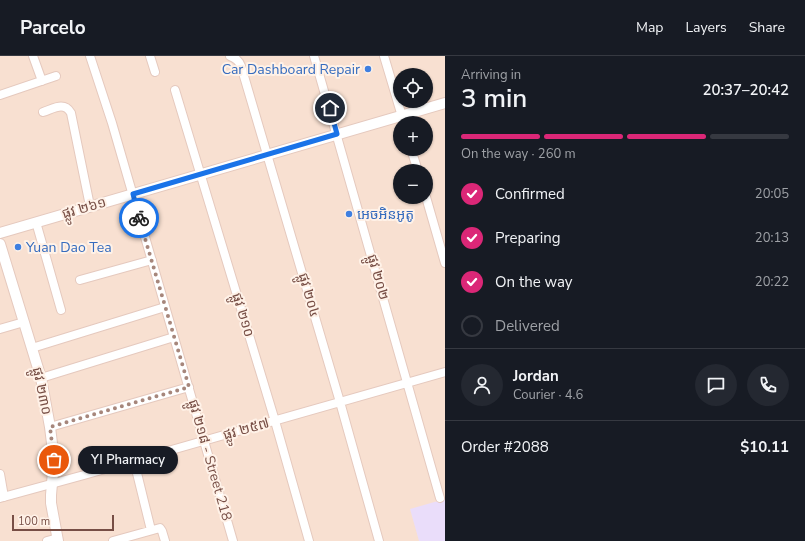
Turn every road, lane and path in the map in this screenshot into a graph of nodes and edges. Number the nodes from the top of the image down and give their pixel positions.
1 (34, 56) edge
2 (90, 56) edge
3 (150, 56) edge
4 (230, 56) edge
5 (314, 56) edge
6 (384, 56) edge
7 (155, 72) dead end
8 (56, 76) dead end
9 (42, 81) junction
10 (175, 90) dead end
11 (0, 95) edge
12 (445, 103) edge
13 (43, 112) dead end
14 (401, 116) edge
15 (410, 116) edge
16 (393, 121) edge
17 (337, 134) junction
18 (267, 155) junction
19 (200, 174) junction
20 (133, 194) junction
21 (428, 204) edge
22 (90, 206) junction
23 (36, 222) junction
24 (0, 233) edge
25 (0, 244) edge
26 (152, 260) junction
27 (445, 263) edge
28 (80, 280) dead end
29 (165, 306) junction
30 (61, 310) dead end
31 (24, 322) junction
32 (0, 329) edge
33 (174, 337) junction
34 (32, 348) junction
35 (445, 372) edge
36 (41, 378) junction
37 (408, 383) junction
38 (189, 387) junction
39 (340, 402) junction
40 (275, 421) junction
41 (50, 427) junction
42 (204, 441) junction
43 (134, 461) junction
44 (0, 474) edge
45 (52, 484) junction
46 (2, 498) edge
47 (440, 498) dead end
48 (151, 530) junction
49 (58, 540) edge
50 (47, 541) edge
51 (113, 541) edge
52 (165, 541) edge
53 (233, 541) edge
54 (309, 541) edge
55 (378, 541) edge

1 - 9 street
2 - 20 street, ផ្លូវ ២១៨ - Street 218
3 - 7 street
4 - 18 street, ផ្លូវ ២០៤
5 - 17 street, ផ្លូវ ២០២
6 - 14 street
8 - 9 street
9 - 11 street
10 - 19 street, ផ្លូវ ២១០
12 - 15 street, ផ្លូវ ២៦១
13 - 22 street
16 - 17 street, ផ្លូវ ២៦១
17 - 18 street, ផ្លូវ ២៦១
17 - 37 street, ផ្លូវ ២០២
18 - 19 street, ផ្លូវ ២៦១
18 - 39 street, ផ្លូវ ២០៤
19 - 20 street, ផ្លូវ ២៦១
19 - 40 street, ផ្លូវ ២១០
20 - 22 street, ផ្លូវ ២៦១
20 - 26 street, ផ្លូវ ២១៨ - Street 218
21 - 27 street
22 - 23 street, ផ្លូវ ២៦១
23 - 24 street, ផ្លូវ ២៦១
23 - 30 street
25 - 31 street, ផ្លូវ ២៣០
26 - 28 street
26 - 29 street, ផ្លូវ ២១៨ - Street 218
29 - 33 street, ផ្លូវ ២១៨ - Street 218
29 - 34 street
31 - 32 street
31 - 34 street, ផ្លូវ ២៣០
33 - 36 street
33 - 38 street, ផ្លូវ ២១៨ - Street 218
34 - 36 street, ផ្លូវ ២៣០
35 - 37 street, ផ្លូវ ២៥៧
36 - 41 street, ផ្លូវ ២៣០
37 - 39 street, ផ្លូវ ២៥៧
37 - 47 street, ផ្លូវ ២០២
38 - 41 street
38 - 42 street, ផ្លូវ ២១៨ - Street 218
39 - 40 street, ផ្លូវ ២៥៧
39 - 55 street, ផ្លូវ ២០៤
40 - 42 street, ផ្លូវ ២៥៧
40 - 54 street, ផ្លូវ ២១០
41 - 45 street, ផ្លូវ ២៣០
42 - 43 street, ផ្លូវ ២៥៧
42 - 53 street, ផ្លូវ ២១៨ - Street 218
43 - 45 street, ផ្លូវ ២៥៧
43 - 48 street
44 - 46 street
45 - 46 street, ផ្លូវ ២៥៧
45 - 49 street, ផ្លូវ ២៣០
48 - 51 street
48 - 52 street
49 - 50 street

